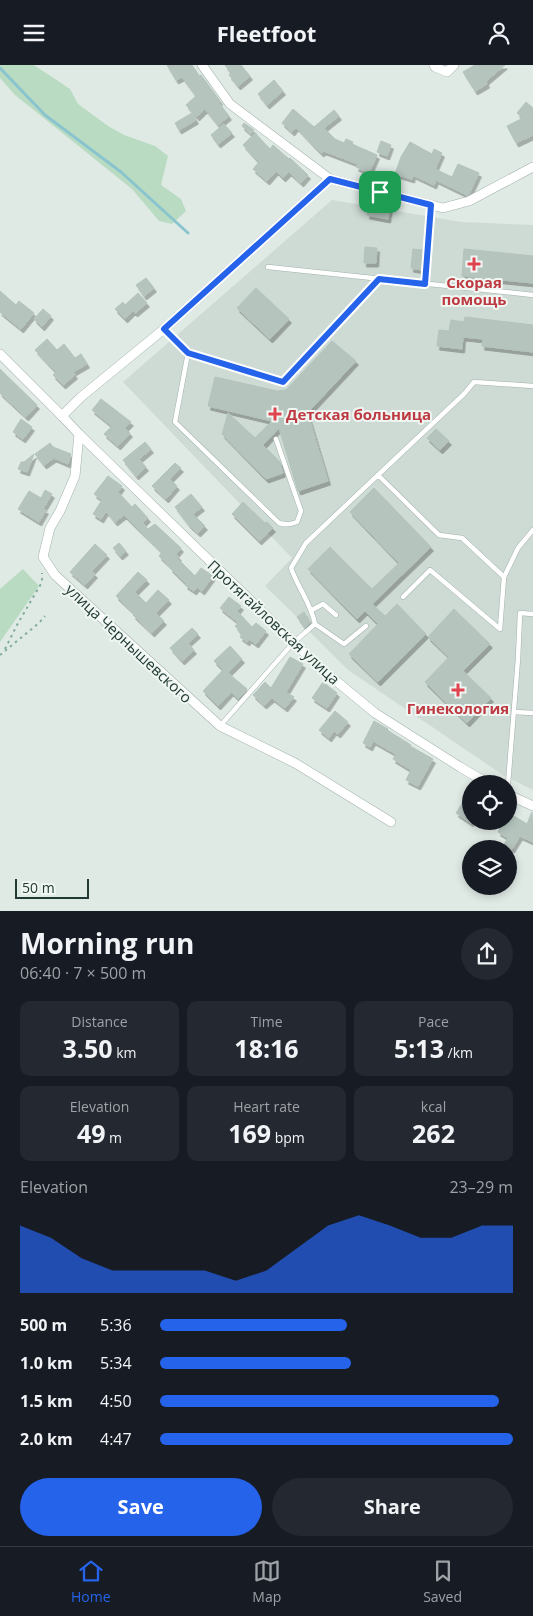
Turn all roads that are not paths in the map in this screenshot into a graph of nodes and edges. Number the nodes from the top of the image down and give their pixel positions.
1 (202, 65) edge
2 (454, 65) edge
3 (434, 66) edge
4 (533, 167) edge
5 (330, 179) junction
6 (431, 205) junction
7 (268, 267) dead end
8 (379, 279) junction
9 (425, 284) junction
10 (533, 295) edge
11 (164, 329) junction
12 (188, 353) junction
13 (0, 354) edge
14 (533, 385) edge
15 (62, 416) junction
16 (78, 434) junction
17 (276, 439) dead end
18 (378, 475) junction
19 (533, 530) edge
20 (504, 577) junction
21 (403, 597) dead end
22 (312, 609) junction
23 (533, 614) edge
24 (336, 615) dead end
25 (315, 624) junction
26 (366, 626) dead end
27 (293, 643) junction
28 (514, 712) junction
29 (533, 713) edge
30 (220, 726) junction
31 (474, 775) edge
32 (509, 775) edge
33 (517, 799) edge
34 (533, 806) edge
35 (391, 823) dead end

1 - 5 street
2 - 3 street
4 - 6 street
5 - 6 street
5 - 11 street
6 - 9 lane
7 - 8 lane
8 - 9 lane
8 - 12 lane
9 - 10 lane
11 - 12 lane
11 - 15 street
12 - 17 lane
13 - 15 street, Протягайловская улица
14 - 18 lane
15 - 16 street, Протягайловская улица
16 - 27 street, Протягайловская улица
16 - 30 street, улица Чернышевского
18 - 20 lane
18 - 22 lane
19 - 20 lane
20 - 21 lane
22 - 24 lane
22 - 25 lane
23 - 28 lane
25 - 26 lane
25 - 27 lane
27 - 30 lane
27 - 31 street, Протягайловская улица
28 - 29 lane
28 - 32 lane
30 - 35 street, улица Чернышевского
33 - 34 street

